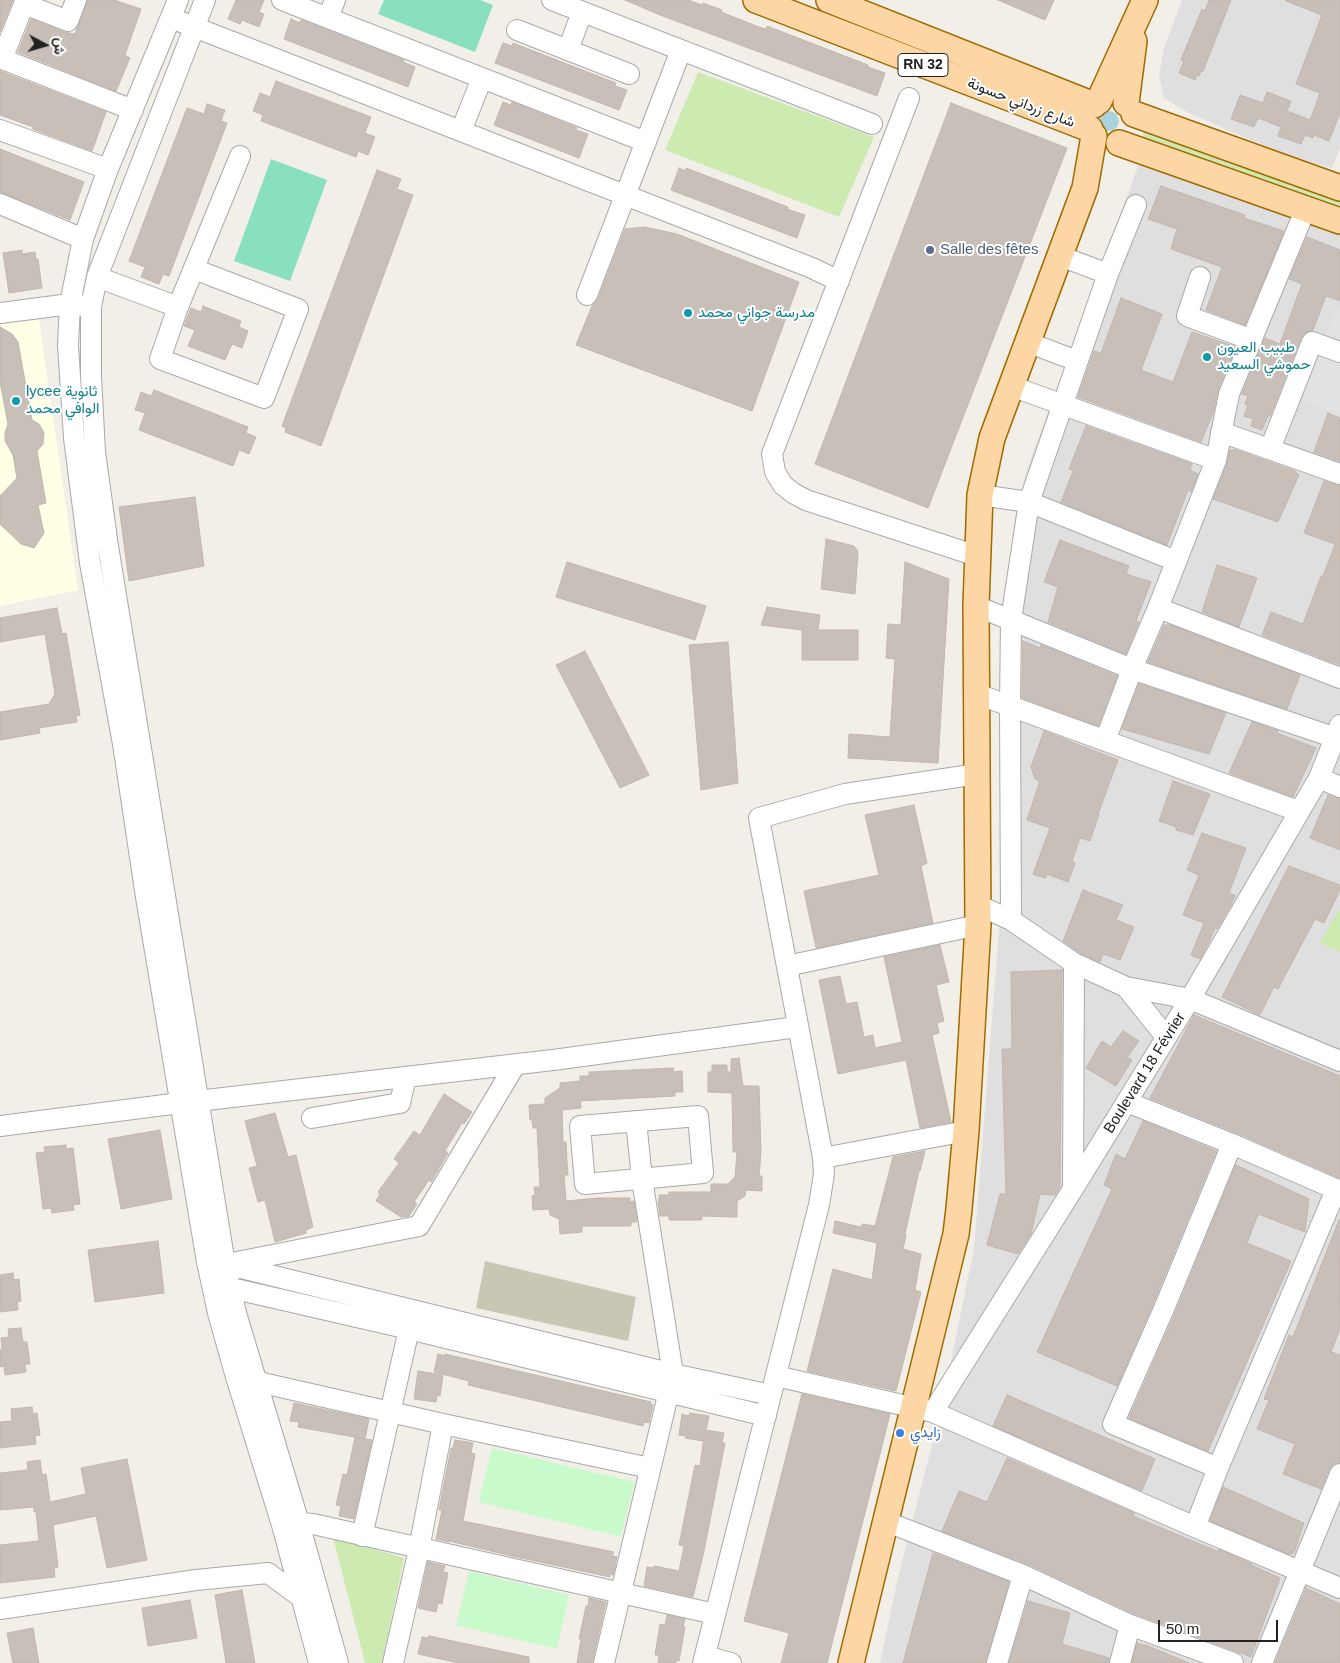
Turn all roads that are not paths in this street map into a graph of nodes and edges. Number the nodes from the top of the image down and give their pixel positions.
1 (76, 0) edge
2 (205, 0) edge
3 (282, 0) edge
4 (552, 0) edge
5 (756, 0) edge
6 (829, 0) edge
7 (175, 9) edge
8 (331, 9) edge
9 (1141, 10) edge
10 (582, 12) junction
11 (194, 27) junction
12 (517, 30) dead end
13 (568, 50) junction
14 (681, 50) junction
15 (1, 59) edge
16 (629, 74) dead end
17 (482, 78) junction
18 (909, 98) dead end
19 (1097, 103) junction
20 (1130, 109) junction
21 (133, 110) junction
22 (872, 124) dead end
23 (0, 130) edge
24 (461, 131) junction
25 (1104, 138) junction
26 (646, 142) junction
27 (240, 156) dead end
28 (108, 169) junction
29 (1340, 188) edge
30 (625, 195) junction
31 (0, 204) edge
32 (1136, 205) dead end
33 (1306, 208) junction
34 (1340, 221) edge
35 (83, 239) junction
36 (1060, 256) junction
37 (194, 269) junction
38 (1108, 274) junction
39 (96, 277) junction
40 (1200, 277) dead end
41 (839, 281) junction
42 (587, 295) dead end
43 (70, 304) junction
44 (91, 307) junction
45 (178, 307) junction
46 (0, 313) edge
47 (1252, 340) junction
48 (1027, 342) junction
49 (1340, 352) edge
50 (1077, 361) junction
51 (69, 376) junction
52 (90, 376) junction
53 (1011, 386) junction
54 (1062, 405) junction
55 (1221, 432) junction
56 (1270, 449) junction
57 (1216, 460) junction
58 (1340, 474) edge
59 (980, 495) junction
60 (1029, 502) junction
61 (977, 556) junction
62 (100, 561) junction
63 (1176, 562) junction
64 (976, 606) junction
65 (1158, 608) junction
66 (1011, 620) junction
67 (1132, 668) junction
68 (1340, 678) edge
69 (976, 694) junction
70 (1010, 706) junction
71 (1338, 731) edge
72 (1105, 741) junction
73 (977, 774) junction
74 (1319, 778) junction
75 (1340, 787) edge
76 (1298, 811) junction
77 (978, 915) junction
78 (1011, 920) junction
79 (1074, 963) junction
80 (787, 966) junction
81 (1126, 987) junction
82 (1190, 999) junction
83 (797, 1027) junction
84 (1166, 1038) junction
85 (1340, 1061) edge
86 (514, 1065) junction
87 (406, 1077) junction
88 (189, 1102) junction
89 (1127, 1102) junction
90 (312, 1118) dead end
91 (636, 1121) junction
92 (0, 1126) edge
93 (966, 1131) junction
94 (1232, 1144) junction
95 (823, 1158) junction
96 (642, 1178) junction
97 (1073, 1189) junction
98 (1338, 1190) edge
99 (216, 1263) junction
100 (220, 1286) junction
101 (411, 1320) junction
102 (245, 1379) junction
103 (670, 1383) junction
104 (773, 1386) junction
105 (923, 1410) junction
106 (390, 1412) junction
107 (766, 1416) junction
108 (443, 1424) junction
109 (650, 1468) junction
110 (1218, 1468) junction
111 (1340, 1474) edge
112 (887, 1522) junction
113 (290, 1524) junction
114 (1195, 1527) junction
115 (362, 1536) junction
116 (418, 1549) junction
117 (1299, 1572) junction
118 (1023, 1575) junction
119 (1340, 1588) edge
120 (621, 1594) junction
121 (302, 1598) junction
122 (0, 1609) edge
123 (716, 1614) junction
124 (1130, 1625) junction
125 (704, 1660) edge
126 (319, 1663) edge
127 (338, 1663) edge
128 (393, 1663) edge
129 (604, 1663) edge
130 (731, 1663) edge
131 (851, 1663) edge
132 (997, 1663) edge
133 (1120, 1663) edge
134 (1233, 1663) edge
135 (1262, 1663) edge

1 - 15 street
2 - 11 street
3 - 8 street
4 - 10 street
5 - 25 main road, شارع زرداني حسونة / RN 32
6 - 19 main road, شارع زرداني حسونة / RN 32
7 - 11 street
7 - 21 street
8 - 17 street
9 - 19 main road
9 - 20 main road
10 - 13 street
10 - 14 street
11 - 24 street
11 - 39 street
12 - 13 street
13 - 16 street
14 - 22 street
14 - 26 street
15 - 21 street
17 - 24 street
17 - 26 street
18 - 41 street
19 - 20 main road
19 - 25 main road
20 - 25 main road
20 - 29 main road
21 - 28 street
23 - 28 street
24 - 30 street
25 - 33 main road, شارع زرداني حسونة / RN 32
25 - 36 main road
26 - 30 street
27 - 37 street
28 - 35 street
30 - 41 street
30 - 42 street
31 - 35 street
32 - 38 street
33 - 34 main road, شارع زرداني حسونة / RN 32
33 - 47 street
35 - 43 street
36 - 38 street
36 - 48 main road
37 - 45 street
37 - 45 street
38 - 50 street
39 - 44 street
39 - 45 street
40 - 47 street
41 - 61 street
43 - 44 street
43 - 46 street
43 - 51 street
44 - 52 street
47 - 55 street
48 - 50 street
48 - 53 main road
49 - 56 street
50 - 54 street
51 - 52 street
51 - 62 street
52 - 62 street
53 - 54 street
53 - 59 main road
54 - 57 street
54 - 60 street
55 - 56 street
55 - 57 street
56 - 58 street
57 - 63 street
59 - 60 street
59 - 61 main road
60 - 63 street
60 - 66 street
61 - 64 main road
62 - 88 street
63 - 65 street
64 - 66 street
64 - 69 main road
65 - 67 street
65 - 68 street
66 - 67 street
66 - 70 street
67 - 71 street
67 - 72 street
69 - 70 street
69 - 73 main road
70 - 72 street
70 - 78 street
71 - 74 street, Boulevard 18 Février
72 - 76 street
73 - 77 main road
73 - 80 street
74 - 75 street
74 - 76 street, Boulevard 18 Février
76 - 82 street, Boulevard 18 Février
77 - 78 street
77 - 80 street
77 - 93 main road
78 - 79 street
79 - 81 street
79 - 97 street
80 - 83 street
81 - 82 street
81 - 84 street
82 - 84 street, Boulevard 18 Février
82 - 85 street
83 - 86 street
83 - 95 street
84 - 89 street, Boulevard 18 Février
86 - 87 street
86 - 99 street
87 - 88 street
87 - 90 street
88 - 92 street
88 - 99 street
89 - 94 street
89 - 97 street, Boulevard 18 Février
91 - 96 street
91 - 96 street
91 - 96 street
93 - 95 street
93 - 105 main road
94 - 98 street
94 - 110 street
95 - 104 street
96 - 103 street
97 - 105 street, Boulevard 18 Février
98 - 110 street
99 - 100 street
99 - 101 street
100 - 101 street
100 - 102 street
101 - 103 street
101 - 106 street
102 - 106 street
102 - 113 street
103 - 104 street
103 - 107 street
103 - 109 street
104 - 105 street
104 - 107 street
105 - 112 main road
105 - 114 street
106 - 108 street
106 - 115 street
107 - 123 street
108 - 109 street
108 - 116 street
109 - 120 street
110 - 114 street
111 - 117 street
112 - 118 street
112 - 131 main road
113 - 115 street
113 - 121 street
113 - 127 street
114 - 117 street
115 - 116 street
116 - 120 street
116 - 128 street
117 - 119 street
117 - 135 street
118 - 124 street
118 - 132 street
120 - 123 street
120 - 129 street
121 - 122 street
121 - 126 street
123 - 125 street
124 - 133 street
124 - 134 street
125 - 130 street

